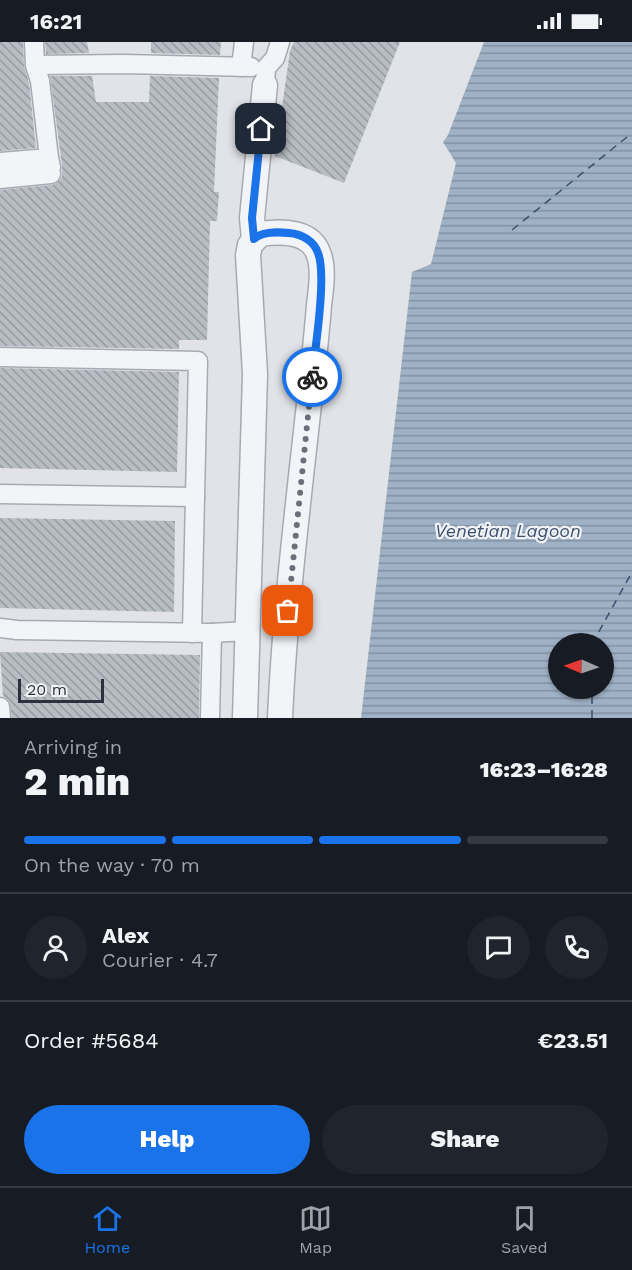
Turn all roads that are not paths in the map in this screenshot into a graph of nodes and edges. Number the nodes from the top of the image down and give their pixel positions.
1 (33, 42) edge
2 (244, 42) edge
3 (280, 42) edge
4 (35, 66) junction
5 (256, 71) junction
6 (0, 162) edge
7 (50, 165) junction
8 (0, 179) edge
9 (254, 239) junction
10 (0, 357) edge
11 (0, 494) edge
12 (195, 497) junction
13 (0, 628) edge
14 (246, 631) junction
15 (192, 633) junction
16 (212, 633) junction
17 (0, 707) edge
18 (1, 718) edge
19 (210, 718) edge
20 (245, 718) edge
21 (280, 718) edge

1 - 4 street
2 - 5 street
3 - 5 street
4 - 5 street
4 - 7 street
5 - 9 street
6 - 7 street
7 - 8 street
9 - 14 street
9 - 21 street
10 - 12 street
11 - 12 street
12 - 15 street
13 - 15 street
14 - 16 street
14 - 20 street
15 - 16 street
16 - 19 street
17 - 18 street

